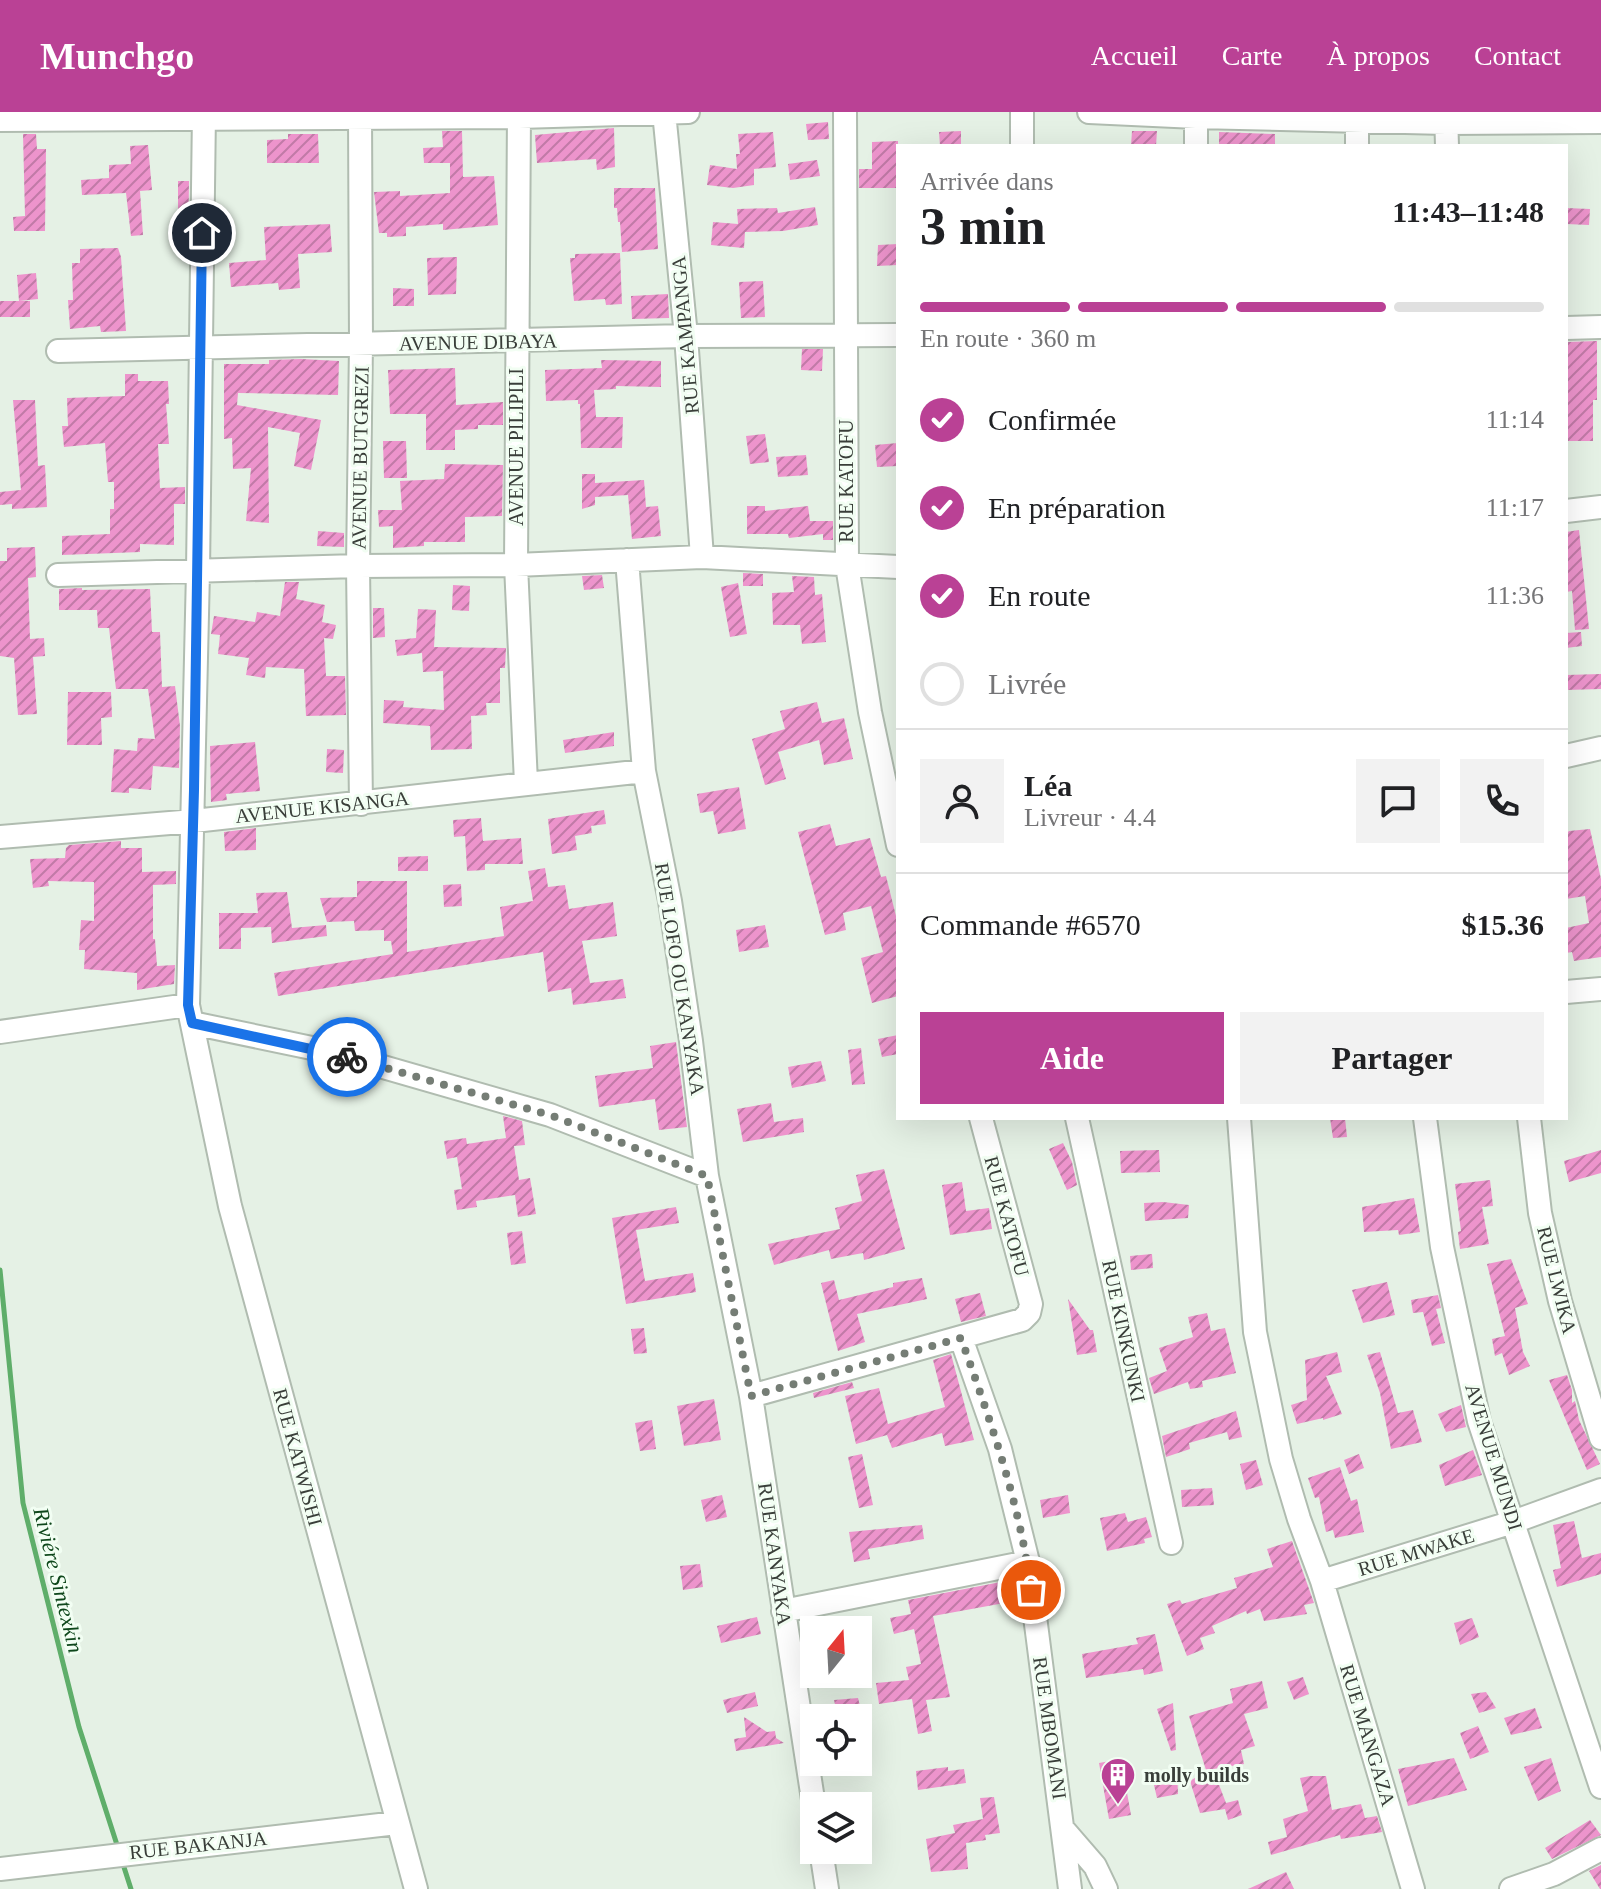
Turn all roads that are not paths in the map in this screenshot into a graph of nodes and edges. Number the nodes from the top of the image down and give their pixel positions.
1 (664, 112) edge
2 (688, 112) edge
3 (845, 112) edge
4 (1022, 112) edge
5 (1089, 112) edge
6 (519, 114) edge
7 (360, 115) edge
8 (1196, 115) edge
9 (204, 116) edge
10 (1357, 116) edge
11 (1446, 117) edge
12 (0, 120) edge
13 (1601, 122) edge
14 (1022, 144) edge
15 (1196, 144) edge
16 (1357, 144) edge
17 (1447, 144) edge
18 (1601, 327) edge
19 (1568, 328) edge
20 (896, 335) edge
21 (686, 336) junction
22 (846, 336) junction
23 (517, 342) junction
24 (361, 344) junction
25 (201, 346) junction
26 (58, 351) dead end
27 (1601, 507) edge
28 (1568, 511) edge
29 (702, 557) junction
30 (627, 560) junction
31 (516, 565) junction
32 (847, 565) junction
33 (358, 566) junction
34 (896, 567) edge
35 (198, 571) junction
36 (58, 575) dead end
37 (1601, 748) edge
38 (1568, 756) edge
39 (644, 771) junction
40 (526, 783) junction
41 (361, 804) junction
42 (194, 821) junction
43 (896, 836) edge
44 (0, 837) edge
45 (1601, 989) edge
46 (1568, 992) edge
47 (190, 1014) junction
48 (0, 1032) edge
49 (982, 1120) edge
50 (1077, 1120) edge
51 (1239, 1120) edge
52 (1425, 1120) edge
53 (1529, 1120) edge
54 (707, 1176) junction
55 (961, 1338) junction
56 (751, 1396) junction
57 (1601, 1438) edge
58 (1601, 1490) edge
59 (1513, 1522) junction
60 (1171, 1543) dead end
61 (1028, 1562) junction
62 (1322, 1581) junction
63 (783, 1611) junction
64 (1601, 1787) edge
65 (812, 1792) edge
66 (397, 1823) junction
67 (1063, 1829) junction
68 (1601, 1849) edge
69 (823, 1864) edge
70 (0, 1869) edge
71 (1559, 1881) edge
72 (416, 1889) edge
73 (827, 1889) edge
74 (1070, 1889) edge
75 (1106, 1889) edge
76 (1413, 1889) edge
77 (1511, 1889) edge

1 - 2 street
1 - 6 street
1 - 21 street, RUE KAMPANGA
3 - 22 street, RUE KATOFU
4 - 14 street
5 - 8 street
6 - 7 street
6 - 23 street, AVENUE PILIPILI
7 - 9 street
7 - 24 street, AVENUE BUTGREZI
8 - 10 street
8 - 15 street
9 - 12 street
9 - 25 street, RUE KATWISHI
10 - 11 street
10 - 16 street
11 - 13 street
11 - 17 street
18 - 19 street
20 - 22 street, AVENUE DIBAYA
21 - 22 street, AVENUE DIBAYA
21 - 23 street, AVENUE DIBAYA
21 - 29 street, RUE KAMPANGA
22 - 32 street, RUE KATOFU
23 - 24 street, AVENUE DIBAYA
23 - 31 street, AVENUE PILIPILI
24 - 25 street, AVENUE DIBAYA
24 - 33 street, AVENUE BUTGREZI
25 - 26 street, AVENUE DIBAYA
25 - 35 street, RUE KATWISHI
27 - 28 street
29 - 30 street
29 - 32 street
30 - 31 street
30 - 39 street, RUE LOFO OU KANYAKA
31 - 33 street
31 - 40 street, AVENUE PILIPILI
32 - 34 street
32 - 43 street, RUE KATOFU
33 - 35 street
33 - 41 street, AVENUE BUTGREZI
35 - 36 street
35 - 42 street, RUE KATWISHI
37 - 38 street
39 - 40 street, AVENUE KISANGA
39 - 54 street, RUE LOFO OU KANYAKA
40 - 41 street, AVENUE KISANGA
41 - 42 street, AVENUE KISANGA
42 - 44 street, AVENUE KISANGA
42 - 47 street, RUE KATWISHI
45 - 46 street
47 - 48 street
47 - 54 street
47 - 66 street, RUE KATWISHI
49 - 55 street, RUE KATOFU
50 - 60 street, RUE KINKUNKI
51 - 62 street, RUE MANGAZA
52 - 59 street, AVENUE MUNDI
53 - 57 street, RUE LWIKA
54 - 56 street, RUE LOFO OU KANYAKA
55 - 56 street
55 - 61 street, RUE MBOMANI
56 - 63 street, RUE KANYAKA
58 - 59 street, RUE MWAKE
59 - 62 street, RUE MWAKE
59 - 64 street, AVENUE MUNDI
61 - 63 street
61 - 67 street, RUE MBOMANI
62 - 76 street, RUE MANGAZA
63 - 65 street, RUE KANYAKA
66 - 70 street, RUE BAKANJA
66 - 72 street, RUE KATWISHI
67 - 74 street, RUE MBOMANI
67 - 75 street
68 - 71 street
69 - 73 street
71 - 77 street

